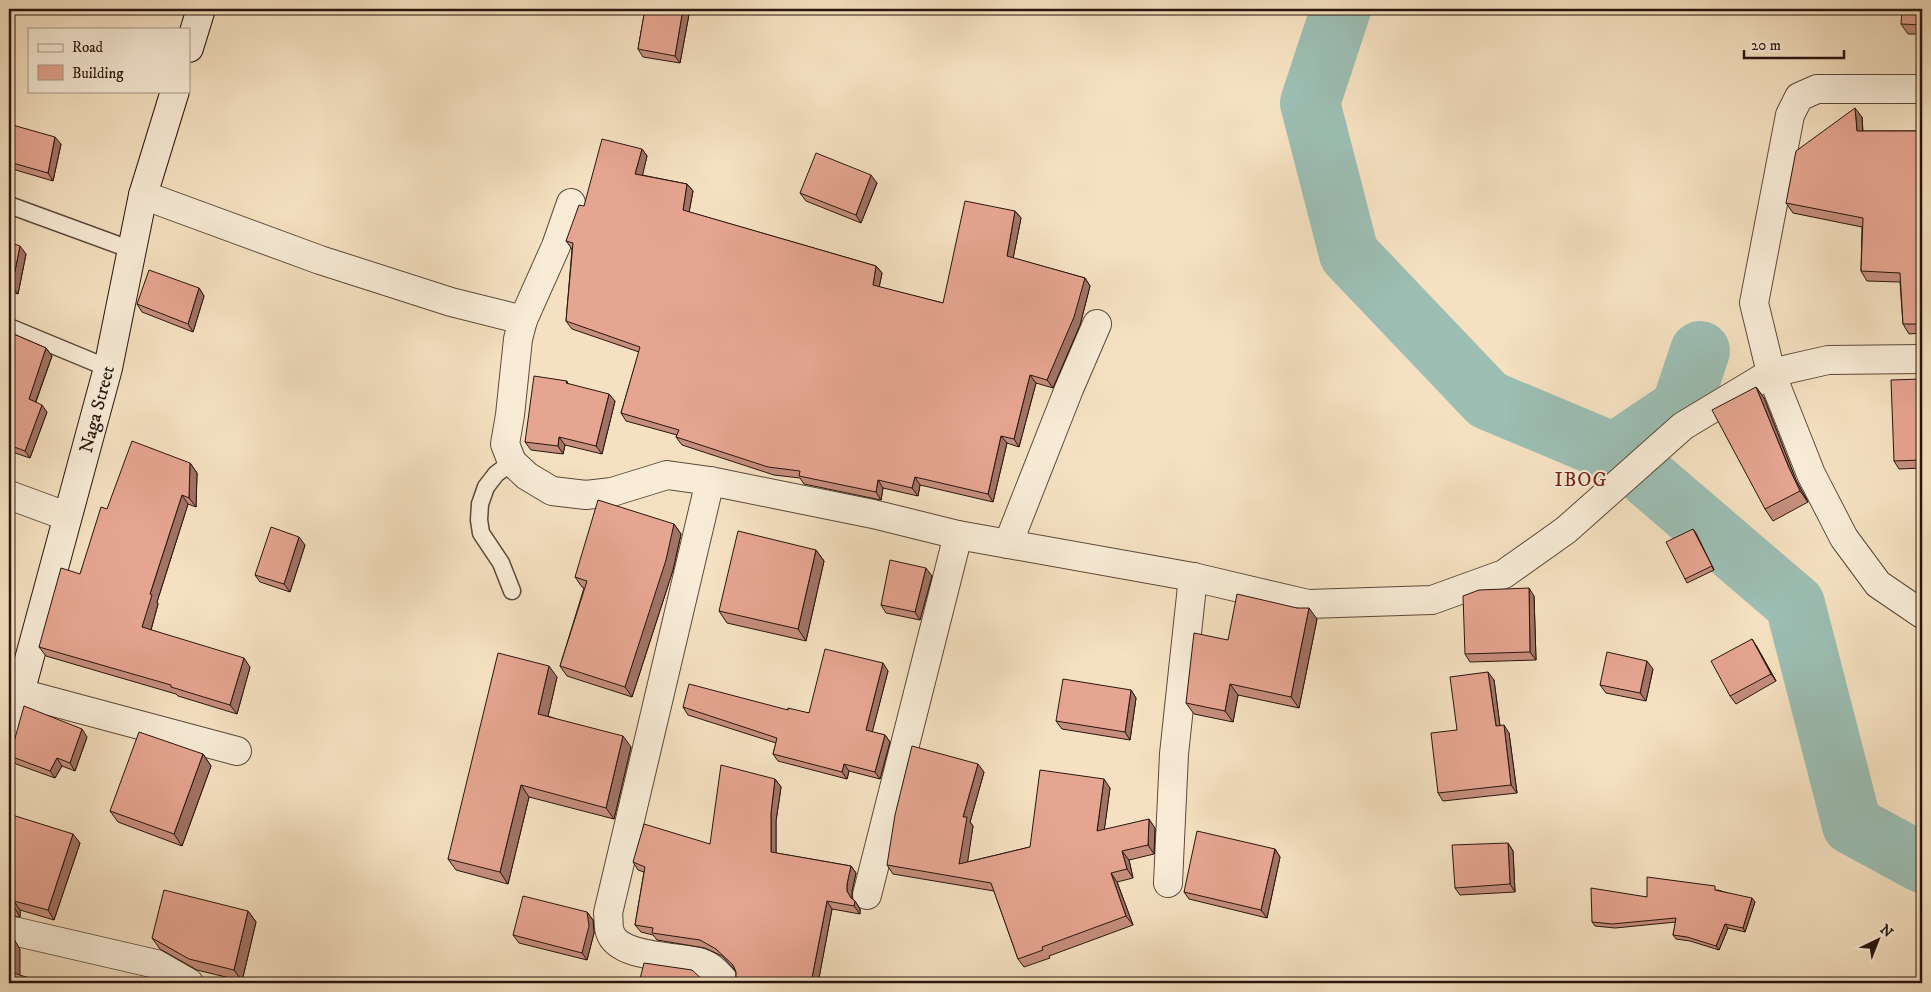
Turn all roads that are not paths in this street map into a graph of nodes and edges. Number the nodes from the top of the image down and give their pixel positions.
1 (201, 9) edge
2 (190, 45) edge
3 (1922, 89) edge
4 (175, 92) edge
5 (143, 195) junction
6 (571, 204) dead end
7 (9, 205) edge
8 (132, 250) junction
9 (523, 320) junction
10 (1097, 324) dead end
11 (9, 327) edge
12 (1922, 359) edge
13 (108, 368) junction
14 (1771, 373) junction
15 (512, 462) junction
16 (710, 481) junction
17 (9, 496) edge
18 (66, 516) junction
19 (958, 535) junction
20 (1008, 544) junction
21 (1193, 577) junction
22 (512, 591) dead end
23 (1922, 614) edge
24 (20, 694) junction
25 (9, 724) edge
26 (237, 751) dead end
27 (1168, 884) dead end
28 (866, 895) dead end
29 (9, 930) edge
30 (189, 983) edge
31 (726, 983) edge

1 - 2 street
3 - 14 street
4 - 5 street, Naga Street
5 - 8 street, Naga Street
5 - 9 street
6 - 9 street
7 - 8 lane
8 - 13 street, Naga Street
9 - 15 street
10 - 20 street
11 - 13 lane
12 - 14 street
13 - 18 street, Naga Street
14 - 21 street
14 - 23 street
15 - 16 street
15 - 22 lane
16 - 19 street
16 - 31 street
17 - 18 street
18 - 24 street, Naga Street
19 - 20 street
19 - 28 street
20 - 21 street
21 - 27 street
24 - 25 street, Naga Street
24 - 26 street
29 - 30 street

